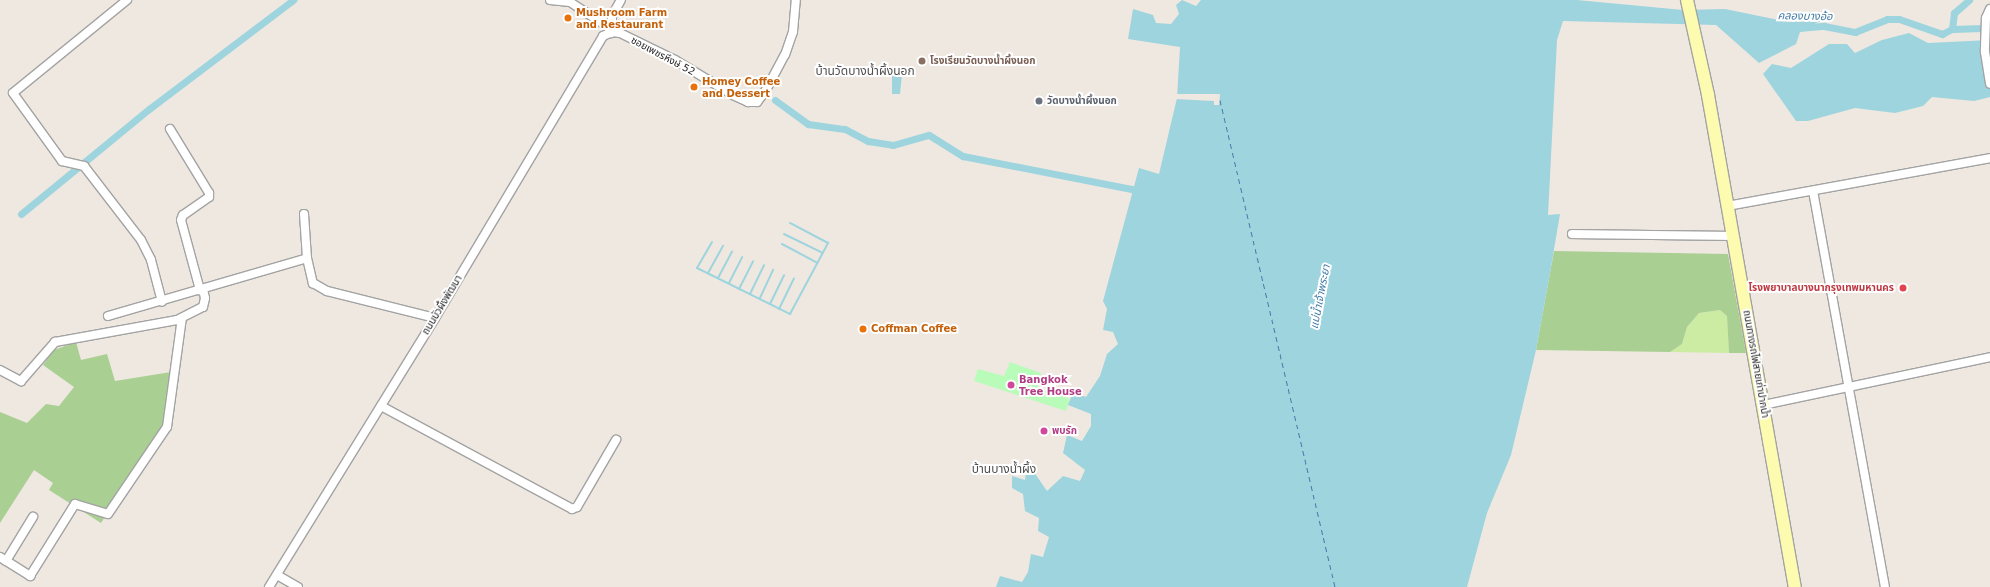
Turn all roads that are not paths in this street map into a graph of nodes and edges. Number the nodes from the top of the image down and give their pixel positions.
1 (128, 0) edge
2 (550, 0) edge
3 (622, 0) edge
4 (796, 0) edge
5 (1687, 0) edge
6 (1990, 9) edge
7 (614, 33) junction
8 (1990, 84) edge
9 (170, 129) dead end
10 (1990, 158) edge
11 (1813, 190) junction
12 (1727, 206) junction
13 (304, 214) dead end
14 (1572, 234) dead end
15 (1733, 236) junction
16 (307, 258) junction
17 (201, 289) junction
18 (162, 302) junction
19 (108, 316) dead end
20 (182, 318) junction
21 (435, 318) junction
22 (1990, 357) edge
23 (0, 370) edge
24 (1849, 387) junction
25 (1763, 405) junction
26 (380, 406) junction
27 (616, 440) dead end
28 (33, 517) dead end
29 (3, 559) edge
30 (277, 576) junction
31 (269, 587) edge
32 (298, 587) edge
33 (1795, 587) edge
34 (1885, 587) edge

1 - 18 street
2 - 7 street
3 - 7 street
4 - 7 street, ซอยเพชรหึงษ์ 52
5 - 12 main road, ถนนทางรถไฟสายเก่าปากน้ำ
6 - 8 street
7 - 21 street, ถนนบัวผึ้งพัฒนา
9 - 17 street
10 - 11 street
11 - 12 street
11 - 24 street
12 - 15 main road, ถนนทางรถไฟสายเก่าปากน้ำ
13 - 16 street
14 - 15 street
15 - 25 main road, ถนนทางรถไฟสายเก่าปากน้ำ
16 - 17 street
16 - 21 street
17 - 18 street
17 - 20 street
18 - 19 street
20 - 23 street
20 - 29 street
21 - 26 street, ถนนบัวผึ้งพัฒนา
22 - 24 street
24 - 25 street
24 - 34 street
25 - 33 main road, ถนนทางรถไฟสายเก่าปากน้ำ
26 - 27 street
26 - 30 street, ถนนบัวผึ้งพัฒนา
28 - 29 street
30 - 31 street, ถนนบัวผึ้งพัฒนา
30 - 32 street

